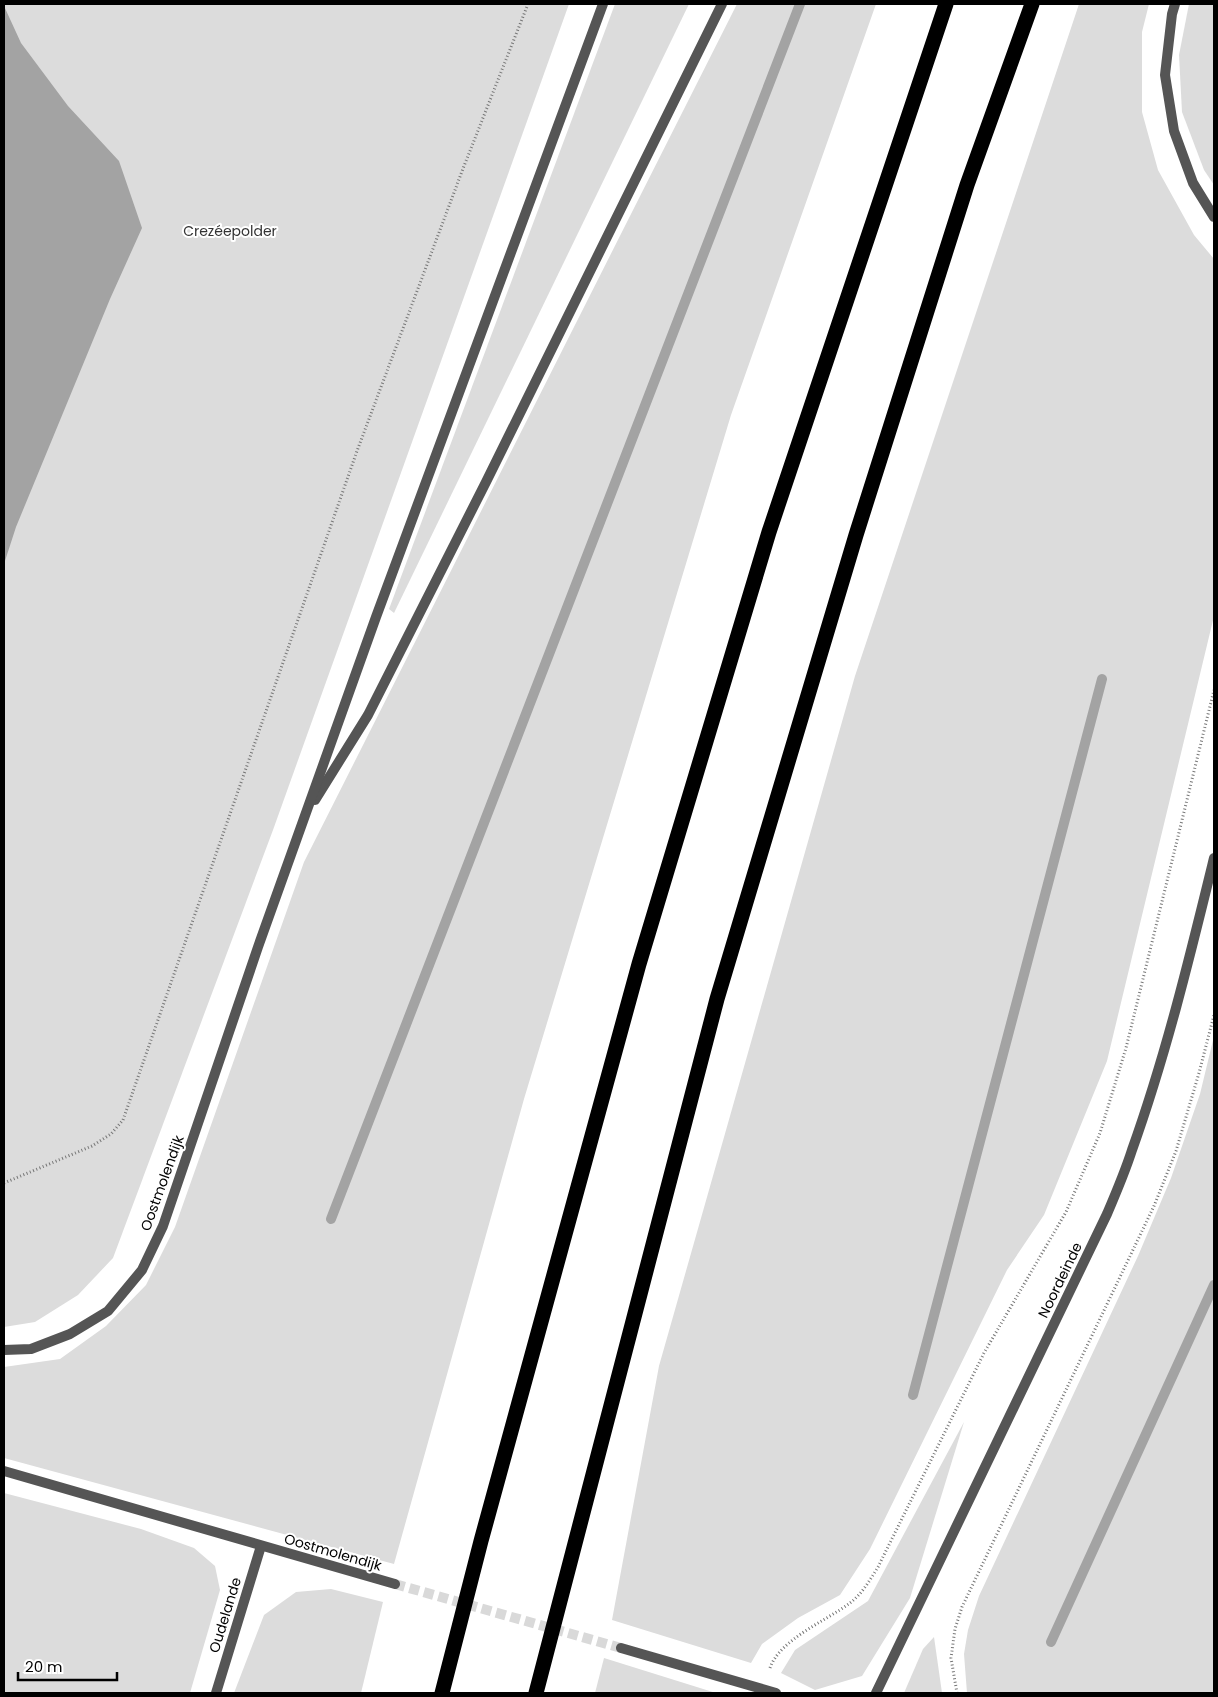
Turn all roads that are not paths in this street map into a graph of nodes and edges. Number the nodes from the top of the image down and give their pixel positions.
1 (603, 4) edge
2 (722, 4) edge
3 (946, 4) edge
4 (1032, 4) edge
5 (1175, 4) edge
6 (1214, 217) edge
7 (305, 816) junction
8 (1214, 858) edge
9 (4, 1350) edge
10 (4, 1471) edge
11 (262, 1546) junction
12 (395, 1584) tunnel mouth
13 (621, 1648) tunnel mouth
14 (536, 1691) edge
15 (216, 1693) edge
16 (442, 1693) edge
17 (776, 1693) edge
18 (876, 1693) edge

1 - 7 street
2 - 7 street
3 - 16 highway
4 - 14 highway
5 - 6 street
7 - 9 street, Oostmolendijk
8 - 18 street, Noordeinde
10 - 11 street, Oostmolendijk
11 - 12 street, Oostmolendijk
11 - 15 street, Oudelande
13 - 17 street

